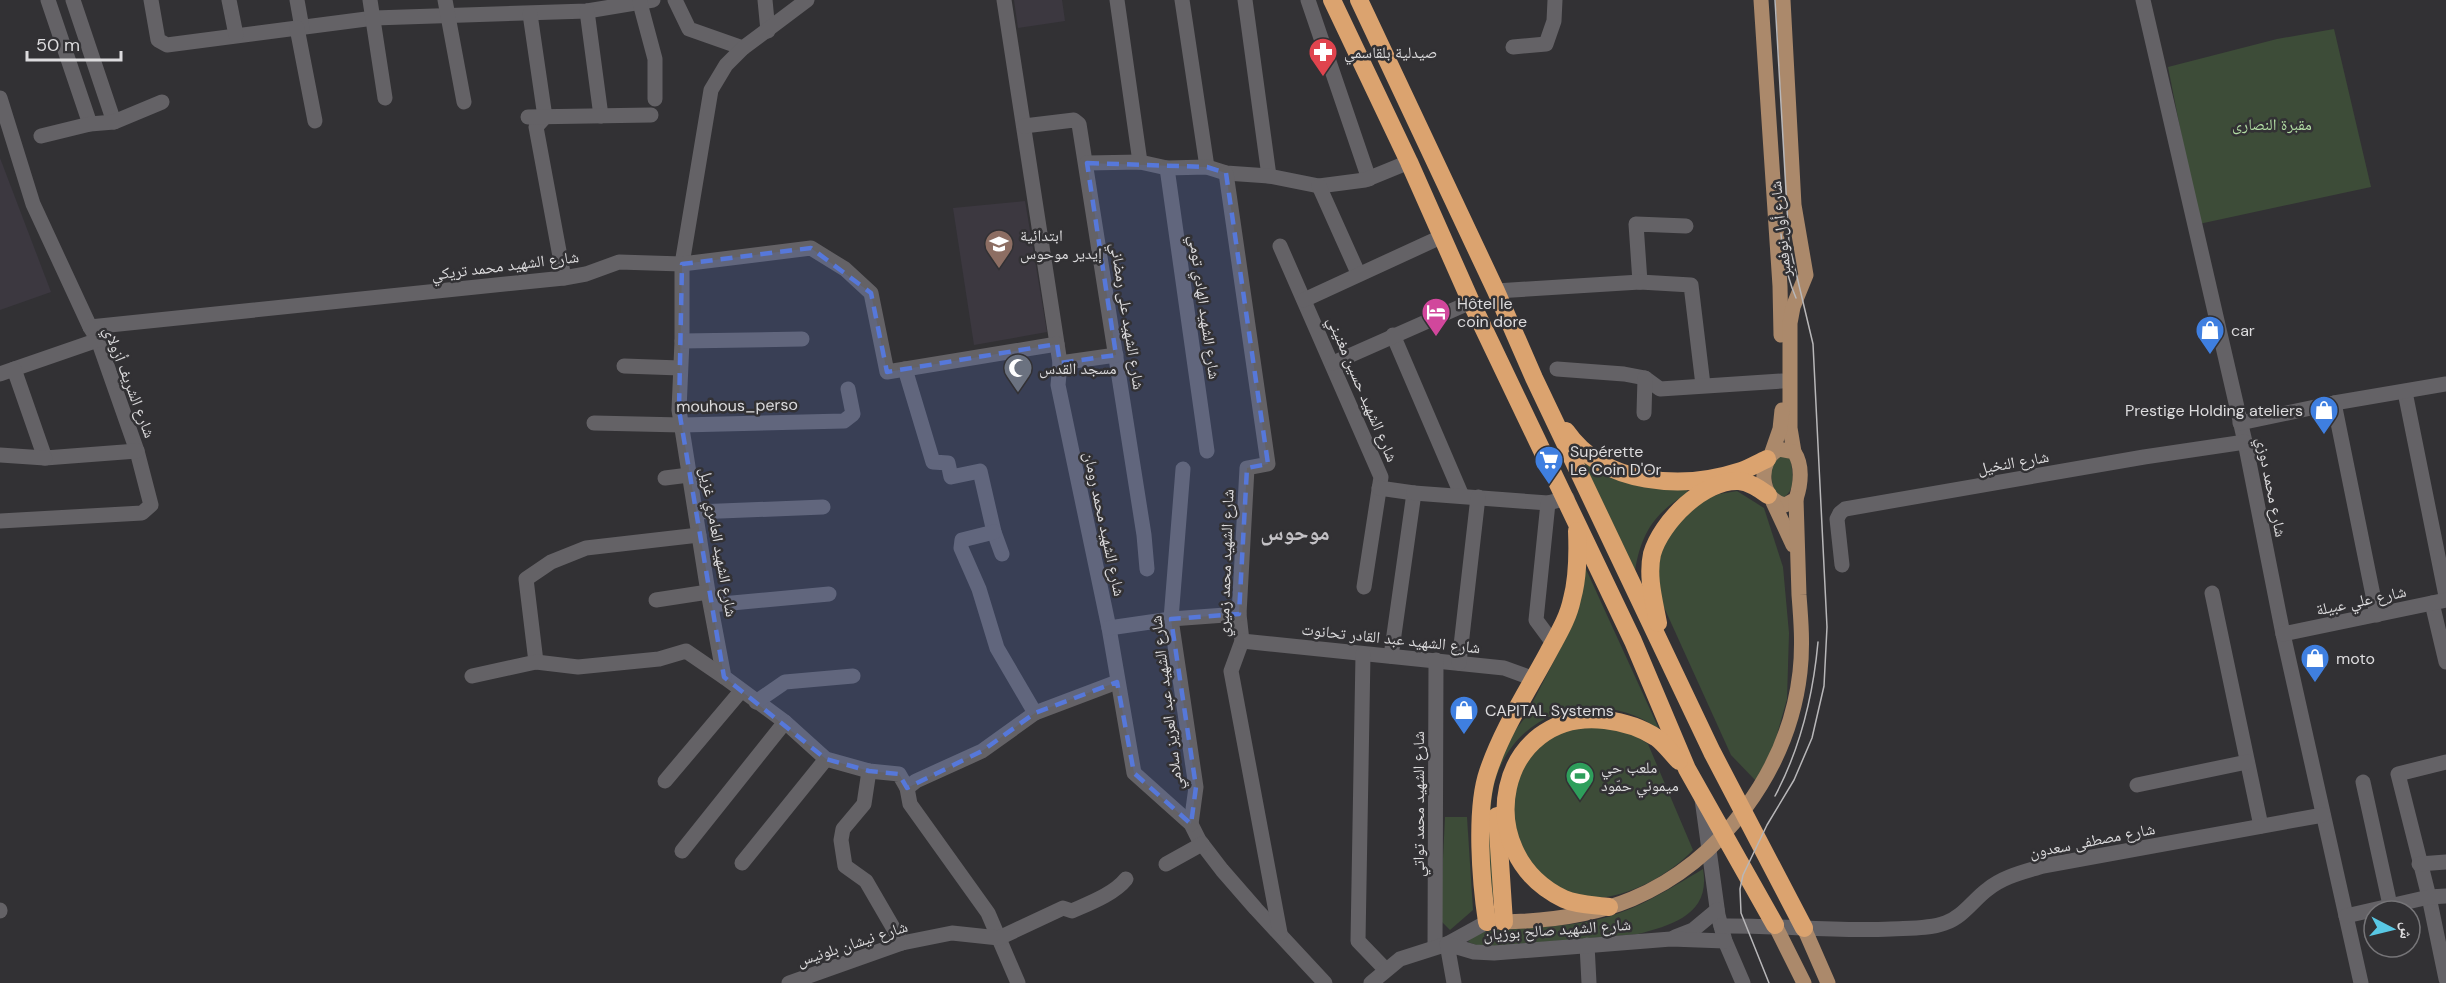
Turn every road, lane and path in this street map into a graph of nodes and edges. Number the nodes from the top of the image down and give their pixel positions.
1 (48, 0) edge
2 (73, 0) edge
3 (151, 0) edge
4 (229, 0) edge
5 (297, 0) edge
6 (370, 0) edge
7 (445, 0) edge
8 (675, 0) edge
9 (765, 0) edge
10 (807, 0) edge
11 (1004, 0) edge
12 (1117, 0) edge
13 (1182, 0) edge
14 (1245, 0) edge
15 (1308, 0) edge
16 (1332, 0) edge
17 (1359, 0) edge
18 (1555, 0) edge
19 (1761, 0) edge
20 (1783, 0) edge
21 (2143, 0) edge
22 (646, 2) edge
23 (568, 5) edge
24 (512, 7) edge
25 (587, 11) junction
26 (530, 14) junction
27 (447, 17) junction
28 (374, 18) junction
29 (299, 28) junction
30 (768, 31) junction
31 (236, 35) junction
32 (1513, 47) dead end
33 (743, 48) junction
34 (0, 98) edge
35 (385, 98) dead end
36 (655, 99) dead end
37 (162, 102) dead end
38 (464, 102) dead end
39 (651, 115) dead end
40 (600, 116) junction
41 (528, 117) dead end
42 (545, 117) junction
43 (315, 121) dead end
44 (114, 122) junction
45 (90, 124) junction
46 (1024, 126) junction
47 (41, 136) dead end
48 (1140, 162) junction
49 (1409, 162) junction
50 (1087, 163) junction
51 (1207, 166) junction
52 (1167, 168) junction
53 (1226, 173) junction
54 (1269, 176) junction
55 (1369, 179) junction
56 (1319, 186) junction
57 (1686, 226) dead end
58 (1443, 236) junction
59 (1280, 246) dead end
60 (682, 264) junction
61 (1358, 273) junction
62 (564, 278) junction
63 (1640, 282) junction
64 (1496, 291) junction
65 (1304, 300) junction
66 (1471, 302) junction
67 (94, 333) junction
68 (1393, 335) junction
69 (802, 339) dead end
70 (682, 341) junction
71 (1057, 344) junction
72 (1116, 355) junction
73 (1060, 363) junction
74 (1333, 363) junction
75 (624, 366) dead end
76 (680, 368) junction
77 (905, 369) junction
78 (1557, 369) dead end
79 (7, 371) edge
80 (1534, 378) junction
81 (1645, 378) junction
82 (1782, 381) junction
83 (2446, 384) edge
84 (1703, 385) junction
85 (848, 388) dead end
86 (2404, 392) junction
87 (2334, 403) junction
88 (1644, 413) dead end
89 (594, 423) dead end
90 (2240, 423) junction
91 (682, 425) junction
92 (2245, 442) junction
93 (137, 451) junction
94 (1207, 451) dead end
95 (1794, 452) junction
96 (0, 455) edge
97 (1769, 456) junction
98 (45, 458) junction
99 (1183, 469) dead end
100 (689, 475) junction
101 (665, 478) dead end
102 (1379, 488) junction
103 (1414, 493) junction
104 (1462, 496) junction
105 (1478, 497) junction
106 (1567, 498) junction
107 (1770, 498) junction
108 (1796, 499) junction
109 (1548, 503) junction
110 (823, 507) dead end
111 (696, 512) junction
112 (0, 521) edge
113 (1577, 524) junction
114 (994, 532) junction
115 (699, 535) junction
116 (1002, 554) dead end
117 (1797, 554) junction
118 (1842, 565) dead end
119 (1147, 569) dead end
120 (1364, 587) dead end
121 (2212, 593) dead end
122 (829, 594) dead end
123 (2446, 596) edge
124 (709, 599) junction
125 (656, 600) dead end
126 (2439, 602) edge
127 (1239, 614) junction
128 (2377, 615) junction
129 (1171, 619) junction
130 (1108, 628) junction
131 (2283, 634) junction
132 (1242, 641) junction
133 (1553, 643) junction
134 (1663, 648) junction
135 (1363, 654) junction
136 (1391, 656) junction
137 (1436, 660) junction
138 (536, 662) junction
139 (2446, 662) edge
140 (1459, 663) junction
141 (472, 676) dead end
142 (854, 676) dead end
143 (724, 677) junction
144 (1534, 679) junction
145 (1117, 682) junction
146 (741, 692) junction
147 (756, 702) junction
148 (1035, 713) junction
149 (785, 722) junction
150 (826, 759) junction
151 (2247, 762) junction
152 (2446, 762) edge
153 (1687, 769) junction
154 (869, 771) junction
155 (1511, 776) junction
156 (665, 781) dead end
157 (2363, 782) dead end
158 (2138, 785) dead end
159 (907, 788) junction
160 (1702, 796) junction
161 (2323, 815) junction
162 (1191, 824) junction
163 (2261, 826) junction
164 (1202, 844) junction
165 (682, 851) dead end
166 (2446, 862) edge
167 (742, 863) dead end
168 (1166, 864) dead end
169 (2419, 864) junction
170 (1126, 879) dead end
171 (2446, 896) edge
172 (2429, 897) junction
173 (2389, 899) edge
174 (2419, 899) edge
175 (1609, 907) junction
176 (1717, 909) junction
177 (2362, 912) edge
178 (2346, 916) junction
179 (1496, 922) junction
180 (1775, 925) junction
181 (1804, 928) junction
182 (1280, 933) junction
183 (1723, 934) junction
184 (999, 938) junction
185 (1671, 939) junction
186 (902, 943) junction
187 (2442, 944) edge
188 (1587, 945) junction
189 (1441, 946) junction
190 (1385, 969) junction
191 (2446, 979) edge
192 (789, 983) edge
193 (1018, 983) edge
194 (1325, 983) edge
195 (1371, 983) edge
196 (1454, 983) edge
197 (1589, 983) edge
198 (1743, 983) edge
199 (1804, 983) edge
200 (1828, 983) edge
201 (2361, 983) edge

1 - 45 street
2 - 44 street
3 - 31 street
4 - 31 street
5 - 29 street
6 - 28 street
7 - 27 street
8 - 33 street
9 - 30 street
10 - 30 street, شارع الشهيد العامري غزيل
11 - 46 street, شارع الشهيد محمد رومان
12 - 48 street
13 - 51 street
14 - 54 street
15 - 55 street
16 - 49 highway
17 - 64 highway
18 - 32 street
19 - 82 main road, شارع أول نوفمبر
20 - 95 main road, شارع أول نوفمبر
21 - 90 street, شارع محمد دوزي
22 - 25 street
22 - 36 street
23 - 25 street
23 - 26 street
24 - 26 street
24 - 27 street
25 - 40 street
26 - 42 street
27 - 28 street
27 - 38 street
28 - 29 street
28 - 35 street
29 - 31 street
29 - 43 street
30 - 33 street, شارع الشهيد العامري غزيل
33 - 60 street, شارع الشهيد العامري غزيل
34 - 67 street, شارع الشريف أزولاي
37 - 44 street
39 - 40 street
40 - 42 street
41 - 42 street
42 - 62 street
44 - 45 street
45 - 47 street
46 - 50 street, شارع الشهيد على رمضاني
46 - 71 street, شارع الشهيد محمد رومان
48 - 50 street
48 - 52 street
49 - 55 street
49 - 58 highway
50 - 72 street, شارع الشهيد على رمضاني
51 - 52 street
51 - 53 street
52 - 94 street, شارع الشهيد الهادي تومي
53 - 54 street
53 - 127 street, شارع الشهيد محمد زميري
54 - 56 street
55 - 56 street
56 - 61 street
57 - 63 street
58 - 61 street
58 - 66 highway
59 - 65 street, شارع الشهيد حسين مغنيني
60 - 62 street, شارع الشهيد محمد تريكي
60 - 70 street, شارع الشهيد العامري غزيل
60 - 77 street, شارع الشهيد محمد تريكي
61 - 65 street
62 - 67 street, شارع الشهيد محمد تريكي
63 - 64 street
63 - 84 street
64 - 80 highway
65 - 74 street, شارع الشهيد حسين مغنيني
66 - 68 street
66 - 106 highway
67 - 79 street, شارع الشهيد محمد تريكي
67 - 93 street, شارع الشريف أزولاي
68 - 74 street
68 - 104 street
69 - 70 street
70 - 76 street, شارع الشهيد العامري غزيل
71 - 73 street, شارع الشهيد محمد رومان
71 - 77 street
72 - 73 street
72 - 119 street, شارع الشهيد على رمضاني
73 - 130 street, شارع الشهيد محمد رومان
74 - 102 street, شارع الشهيد حسين مغنيني
75 - 76 street
76 - 91 street, شارع الشهيد العامري غزيل
77 - 114 street
78 - 81 street
79 - 98 street
80 - 97 highway
80 - 134 highway
81 - 84 street
81 - 88 street
82 - 84 street
82 - 97 main road, شارع أول نوفمبر
83 - 86 street
85 - 91 street, mouhous_perso
86 - 87 street
86 - 123 street
87 - 90 street
87 - 128 street
89 - 91 street, mouhous_perso
90 - 92 street, شارع محمد دوزي
91 - 100 street, شارع الشهيد العامري غزيل
92 - 118 street, شارع النخيل
92 - 131 street, شارع محمد دوزي
93 - 98 street
93 - 112 street, شارع الشريف أزولاي
95 - 97 main road
95 - 108 main road
96 - 98 street
97 - 107 main road
99 - 129 street, شارع الشهيد عبد العزيز سلامي
100 - 101 street
100 - 111 street, شارع الشهيد العامري غزيل
102 - 103 street
102 - 120 street, شارع الشهيد حسين مغنيني
103 - 104 street
103 - 136 street
104 - 105 street
105 - 109 street
105 - 140 street
106 - 109 street
106 - 113 highway
107 - 108 main road
107 - 117 main road
107 - 134 highway
108 - 117 main road
109 - 133 street
110 - 111 street
111 - 115 street, شارع الشهيد العامري غزيل
113 - 133 highway
113 - 153 highway
114 - 116 street
114 - 148 street
115 - 124 street, شارع الشهيد العامري غزيل
115 - 138 street
117 - 175 main road
121 - 151 street
122 - 124 street
124 - 125 street
124 - 143 street, شارع الشهيد العامري غزيل
126 - 128 street, شارع علي عبيلة
126 - 139 street
127 - 129 street
127 - 132 street, شارع الشهيد محمد زميري
128 - 131 street, شارع علي عبيلة
129 - 130 street
129 - 162 street, شارع الشهيد عبد العزيز سلامي
130 - 145 street, شارع الشهيد محمد رومان
131 - 161 street, شارع محمد دوزي
132 - 135 street, شارع الشهيد عبد القادر تحانوت
132 - 182 street, شارع الشهيد محمد زميري
133 - 144 highway
134 - 181 highway
135 - 136 street, شارع الشهيد عبد القادر تحانوت
135 - 190 street
136 - 137 street, شارع الشهيد عبد القادر تحانوت
137 - 140 street, شارع الشهيد عبد القادر تحانوت
137 - 189 street, شارع الشهيد محمد تواتي
138 - 141 street
138 - 143 street
140 - 144 street, شارع الشهيد عبد القادر تحانوت
142 - 147 street
143 - 146 street
144 - 179 highway
145 - 148 street
145 - 162 street, شارع الشهيد محمد رومان
146 - 147 street
146 - 156 street
147 - 149 street
148 - 159 street
149 - 150 street
149 - 165 street
150 - 154 street
150 - 167 street
151 - 158 street
151 - 163 street
152 - 169 street
153 - 155 highway
153 - 160 highway
154 - 159 street
154 - 186 street
155 - 175 highway
155 - 179 highway
157 - 173 street
159 - 184 street
160 - 176 street
160 - 180 highway
161 - 163 street, شارع مصطفى سعدون
161 - 178 street, شارع محمد دوزي
162 - 164 street, شارع الشهيد محمد رومان
163 - 181 street, شارع مصطفى سعدون
164 - 168 street
164 - 182 street, شارع الشهيد محمد رومان
166 - 169 street
169 - 172 street
170 - 184 street
171 - 172 street
172 - 174 street
172 - 187 street
175 - 179 main road
176 - 183 street
176 - 185 street, شارع الشهيد صالح بوزيان
177 - 178 street
178 - 201 street, شارع محمد دوزي
179 - 189 street
180 - 181 street, شارع مصطفى سعدون
180 - 183 street, شارع مصطفى سعدون
180 - 199 main road
181 - 200 main road
182 - 194 street, شارع الشهيد محمد رومان
183 - 185 street, شارع الشهيد صالح بوزيان
183 - 198 street
184 - 186 street, شارع نيشان بلونيس
184 - 193 street
185 - 188 street, شارع الشهيد صالح بوزيان
186 - 192 street, شارع نيشان بلونيس
187 - 191 street
188 - 189 street, شارع الشهيد صالح بوزيان
188 - 197 street
189 - 190 street
189 - 196 street, شارع الشهيد محمد تواتي
190 - 195 street

